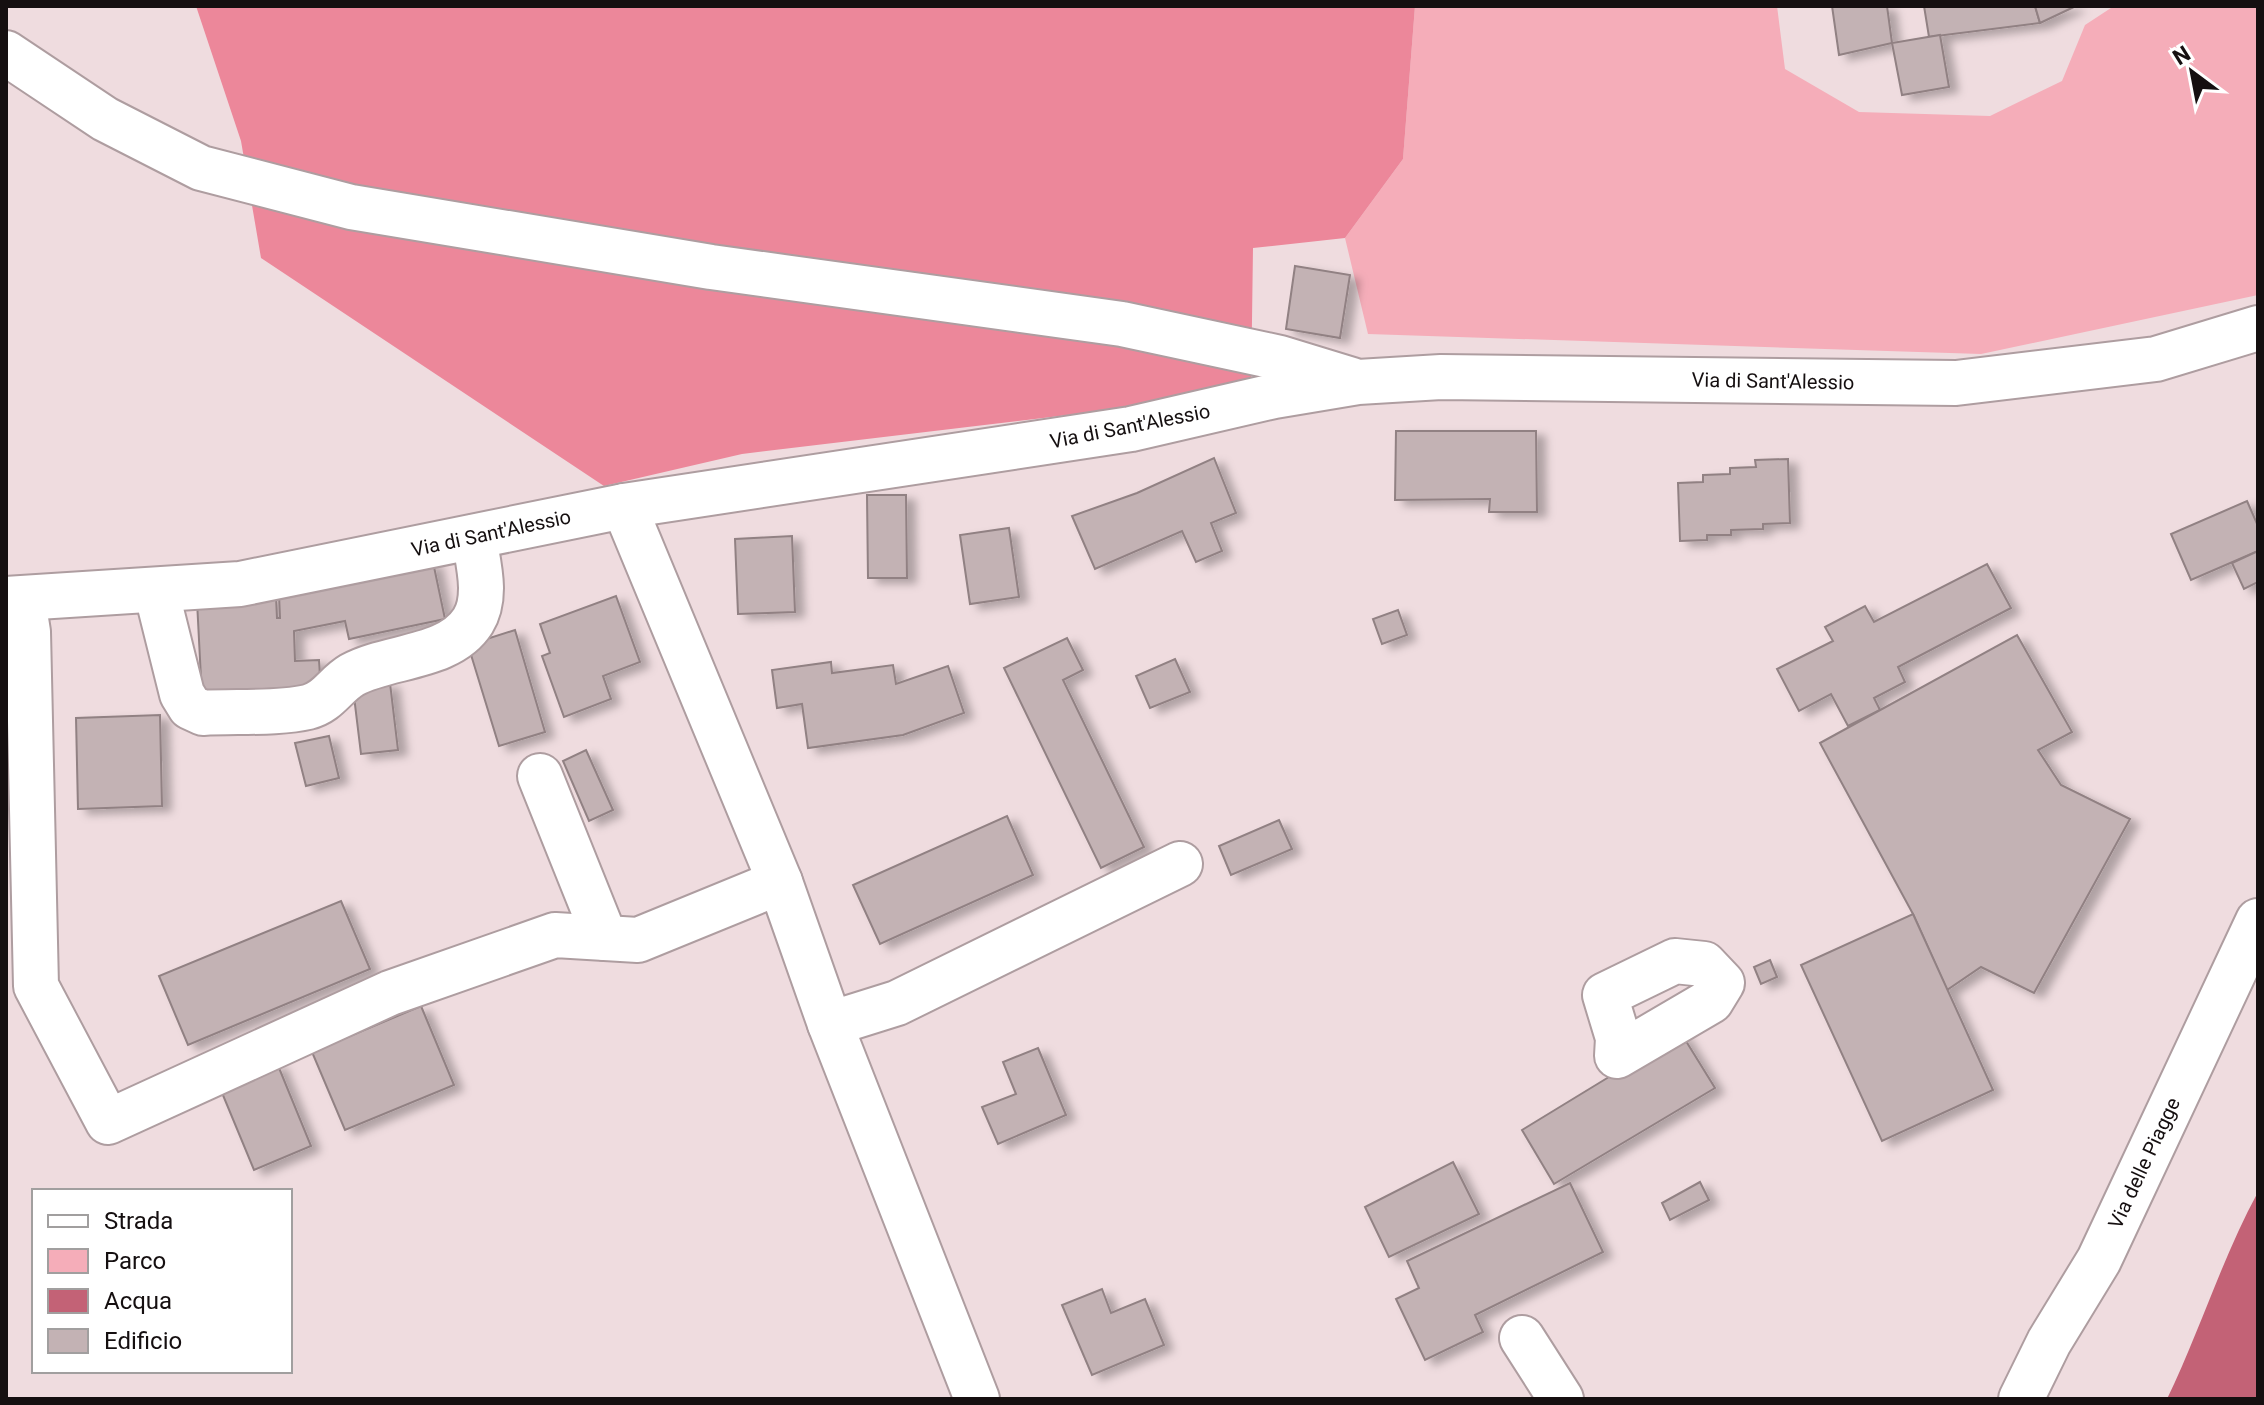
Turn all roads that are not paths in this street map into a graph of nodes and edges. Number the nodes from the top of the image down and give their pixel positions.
1 (6, 53) edge
2 (2258, 328) edge
3 (1358, 382) junction
4 (624, 506) junction
5 (474, 537) junction
6 (156, 590) junction
7 (15, 599) edge
8 (540, 776) dead end
9 (1180, 864) dead end
10 (780, 882) junction
11 (2258, 921) edge
12 (605, 938) junction
13 (830, 1024) junction
14 (1522, 1338) dead end
15 (977, 1399) edge
16 (1561, 1399) edge
17 (2021, 1399) edge

1 - 3 street
2 - 3 street, Via di Sant'Alessio
3 - 4 street, Via di Sant'Alessio
4 - 5 street, Via di Sant'Alessio
4 - 10 street
5 - 6 street, Via di Sant'Alessio
5 - 6 street
6 - 7 street, Via di Sant'Alessio
7 - 12 street
8 - 12 street
9 - 13 street
10 - 12 street
10 - 13 street
11 - 17 street, Via delle Piagge
13 - 15 street
14 - 16 street

